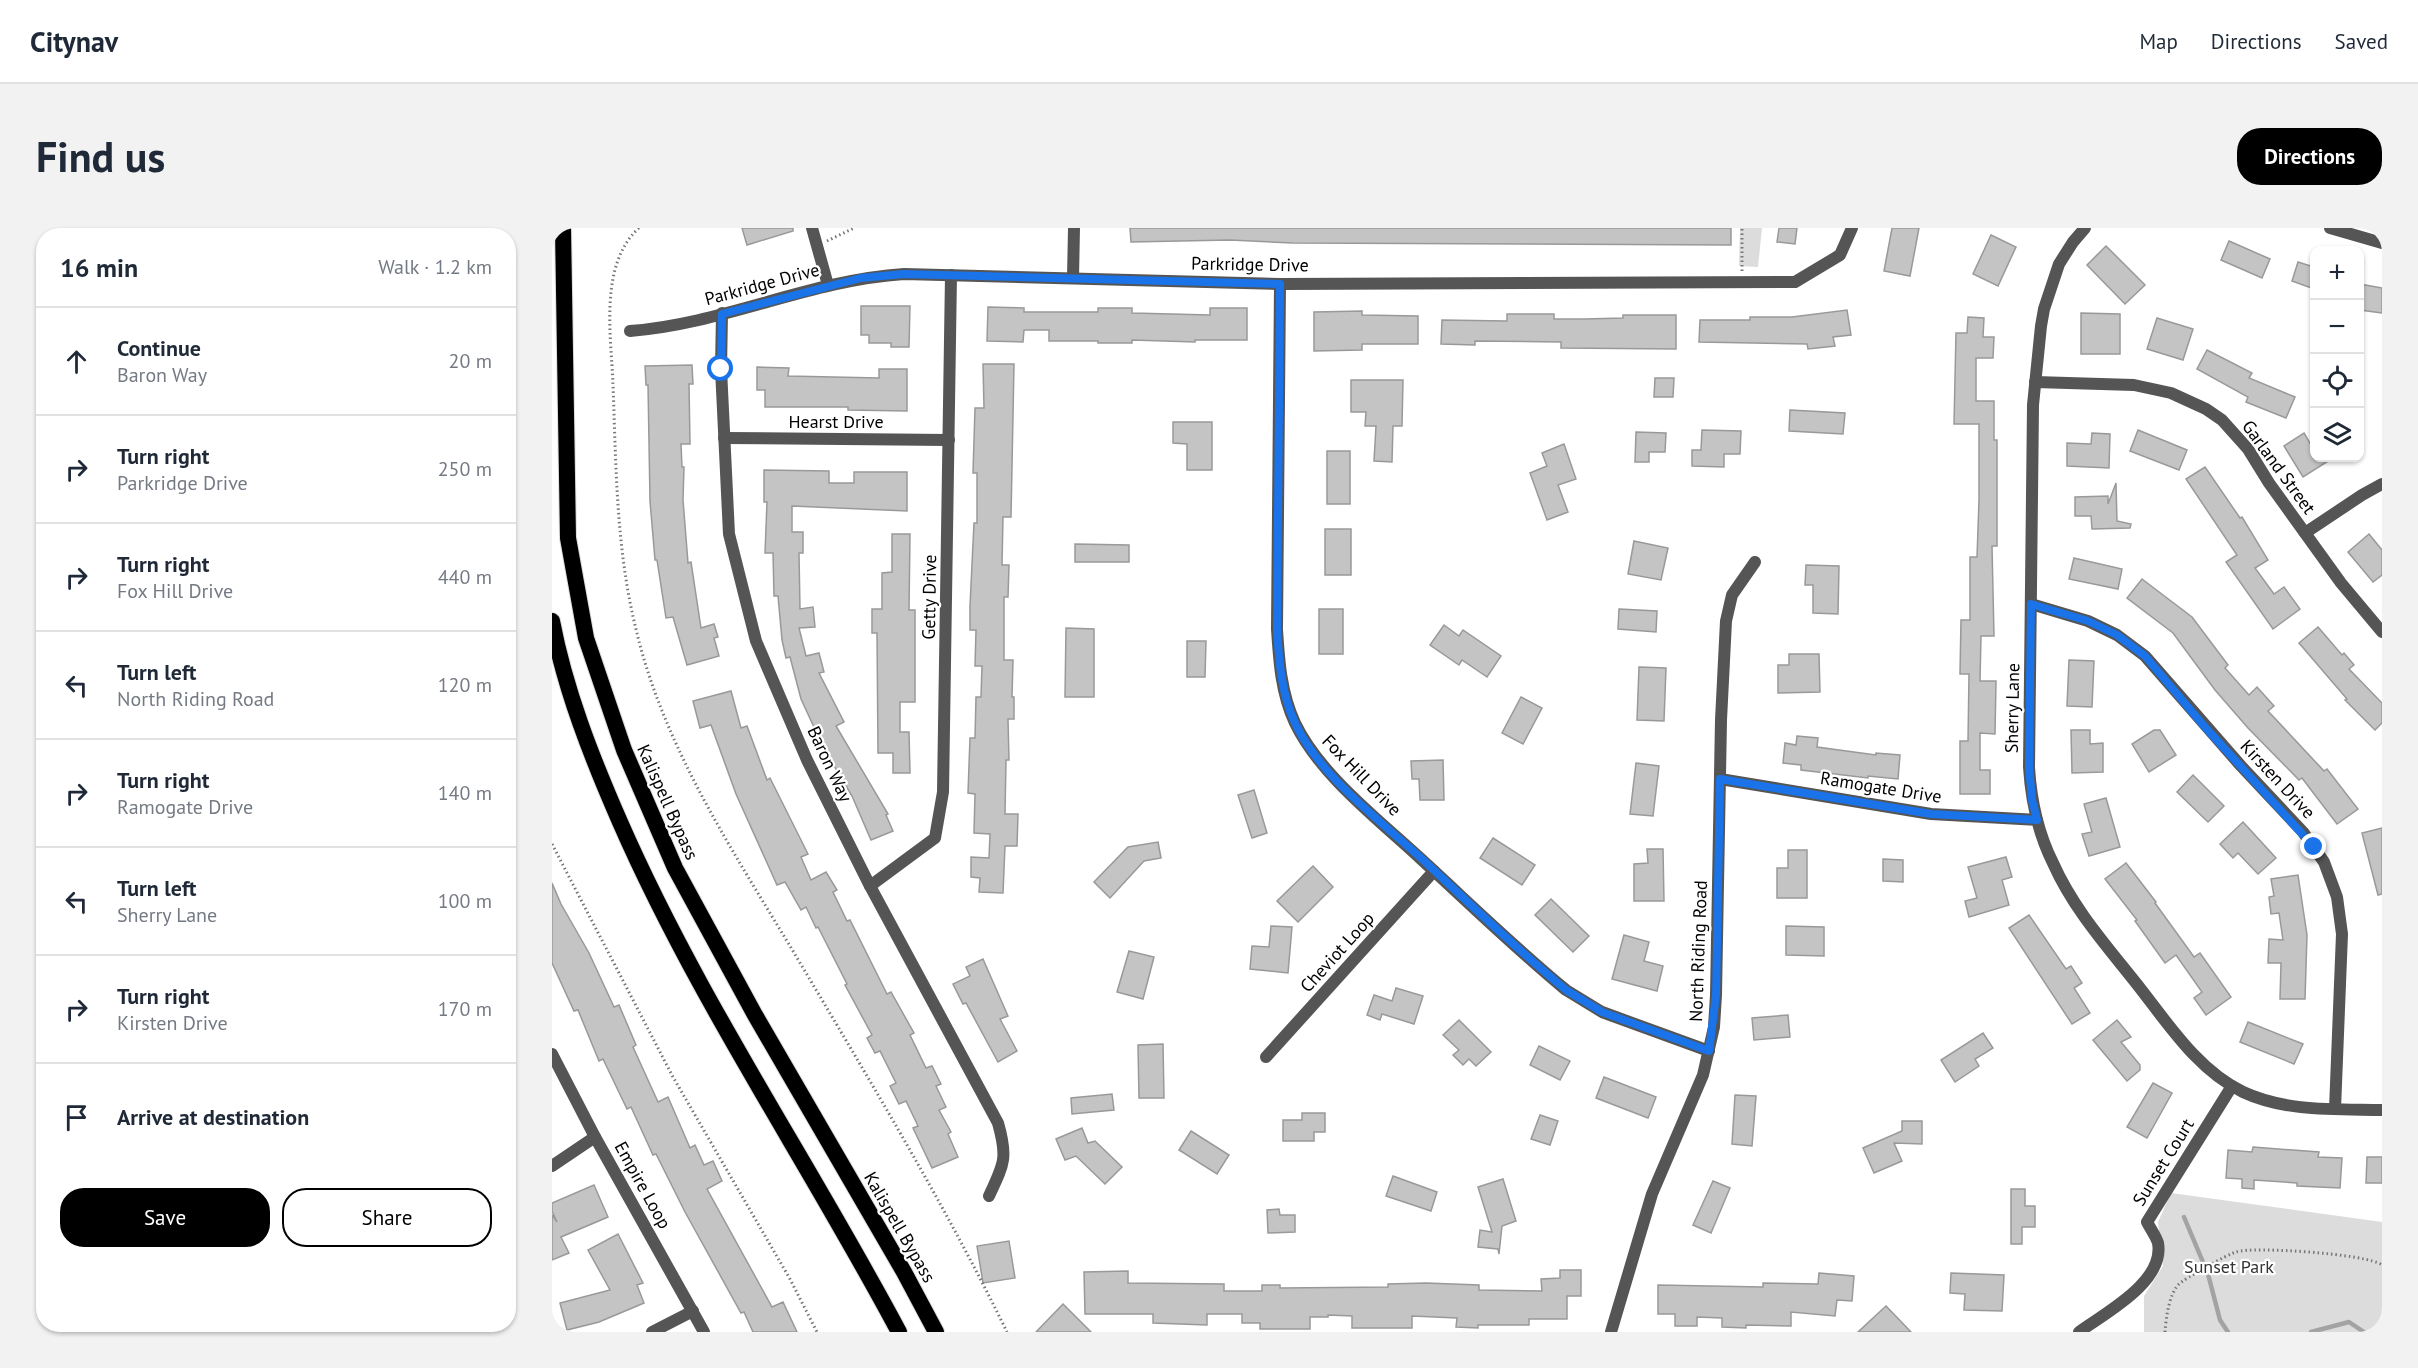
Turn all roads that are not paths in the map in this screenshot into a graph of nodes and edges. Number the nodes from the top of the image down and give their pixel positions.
1 (563, 228) edge
2 (813, 228) edge
3 (1074, 228) edge
4 (1852, 228) edge
5 (2085, 228) edge
6 (2330, 228) edge
7 (2382, 243) edge
8 (951, 275) junction
9 (1073, 278) junction
10 (1280, 284) junction
11 (828, 285) junction
12 (722, 314) junction
13 (630, 331) dead end
14 (2035, 382) junction
15 (724, 438) junction
16 (949, 440) junction
17 (2382, 484) edge
18 (2305, 533) junction
19 (1755, 562) dead end
20 (2031, 604) junction
21 (552, 621) edge
22 (2382, 632) edge
23 (1720, 779) junction
24 (2037, 820) junction
25 (1434, 871) junction
26 (870, 886) junction
27 (1709, 1051) junction
28 (552, 1054) edge
29 (1266, 1057) dead end
30 (2232, 1086) junction
31 (2336, 1109) junction
32 (2382, 1110) edge
33 (596, 1137) junction
34 (552, 1166) edge
35 (989, 1196) dead end
36 (693, 1311) junction
37 (652, 1332) edge
38 (704, 1332) edge
39 (899, 1332) edge
40 (936, 1332) edge
41 (1611, 1332) edge
42 (2079, 1332) edge

1 - 40 highway, Kalispell Bypass
2 - 11 street
3 - 9 street
4 - 10 street, Parkridge Drive
5 - 14 street, Sherry Lane
6 - 7 street
8 - 9 street, Parkridge Drive
8 - 11 street, Parkridge Drive
8 - 16 street, Getty Drive
9 - 10 street, Parkridge Drive
10 - 25 street, Fox Hill Drive
11 - 12 street, Parkridge Drive
12 - 13 street, Parkridge Drive
12 - 15 street, Baron Way
14 - 18 street, Garland Street
14 - 20 street, Sherry Lane
15 - 16 street, Hearst Drive
15 - 26 street, Baron Way
16 - 26 street, Getty Drive
17 - 18 street
18 - 22 street, Garland Street
19 - 23 street, North Riding Road
20 - 24 street, Sherry Lane
20 - 31 street, Kirsten Drive
21 - 39 highway
23 - 24 street, Ramogate Drive
23 - 27 street, North Riding Road
24 - 30 street, Sherry Lane
25 - 27 street, Fox Hill Drive
25 - 29 street, Cheviot Loop
26 - 35 street, Baron Way
27 - 41 street, North Riding Road
28 - 33 street, Empire Loop
30 - 31 street, Sherry Lane
30 - 42 street, Sunset Court
31 - 32 street, Sherry Lane
33 - 34 street
33 - 36 street, Empire Loop
36 - 37 street
36 - 38 street, Empire Loop

